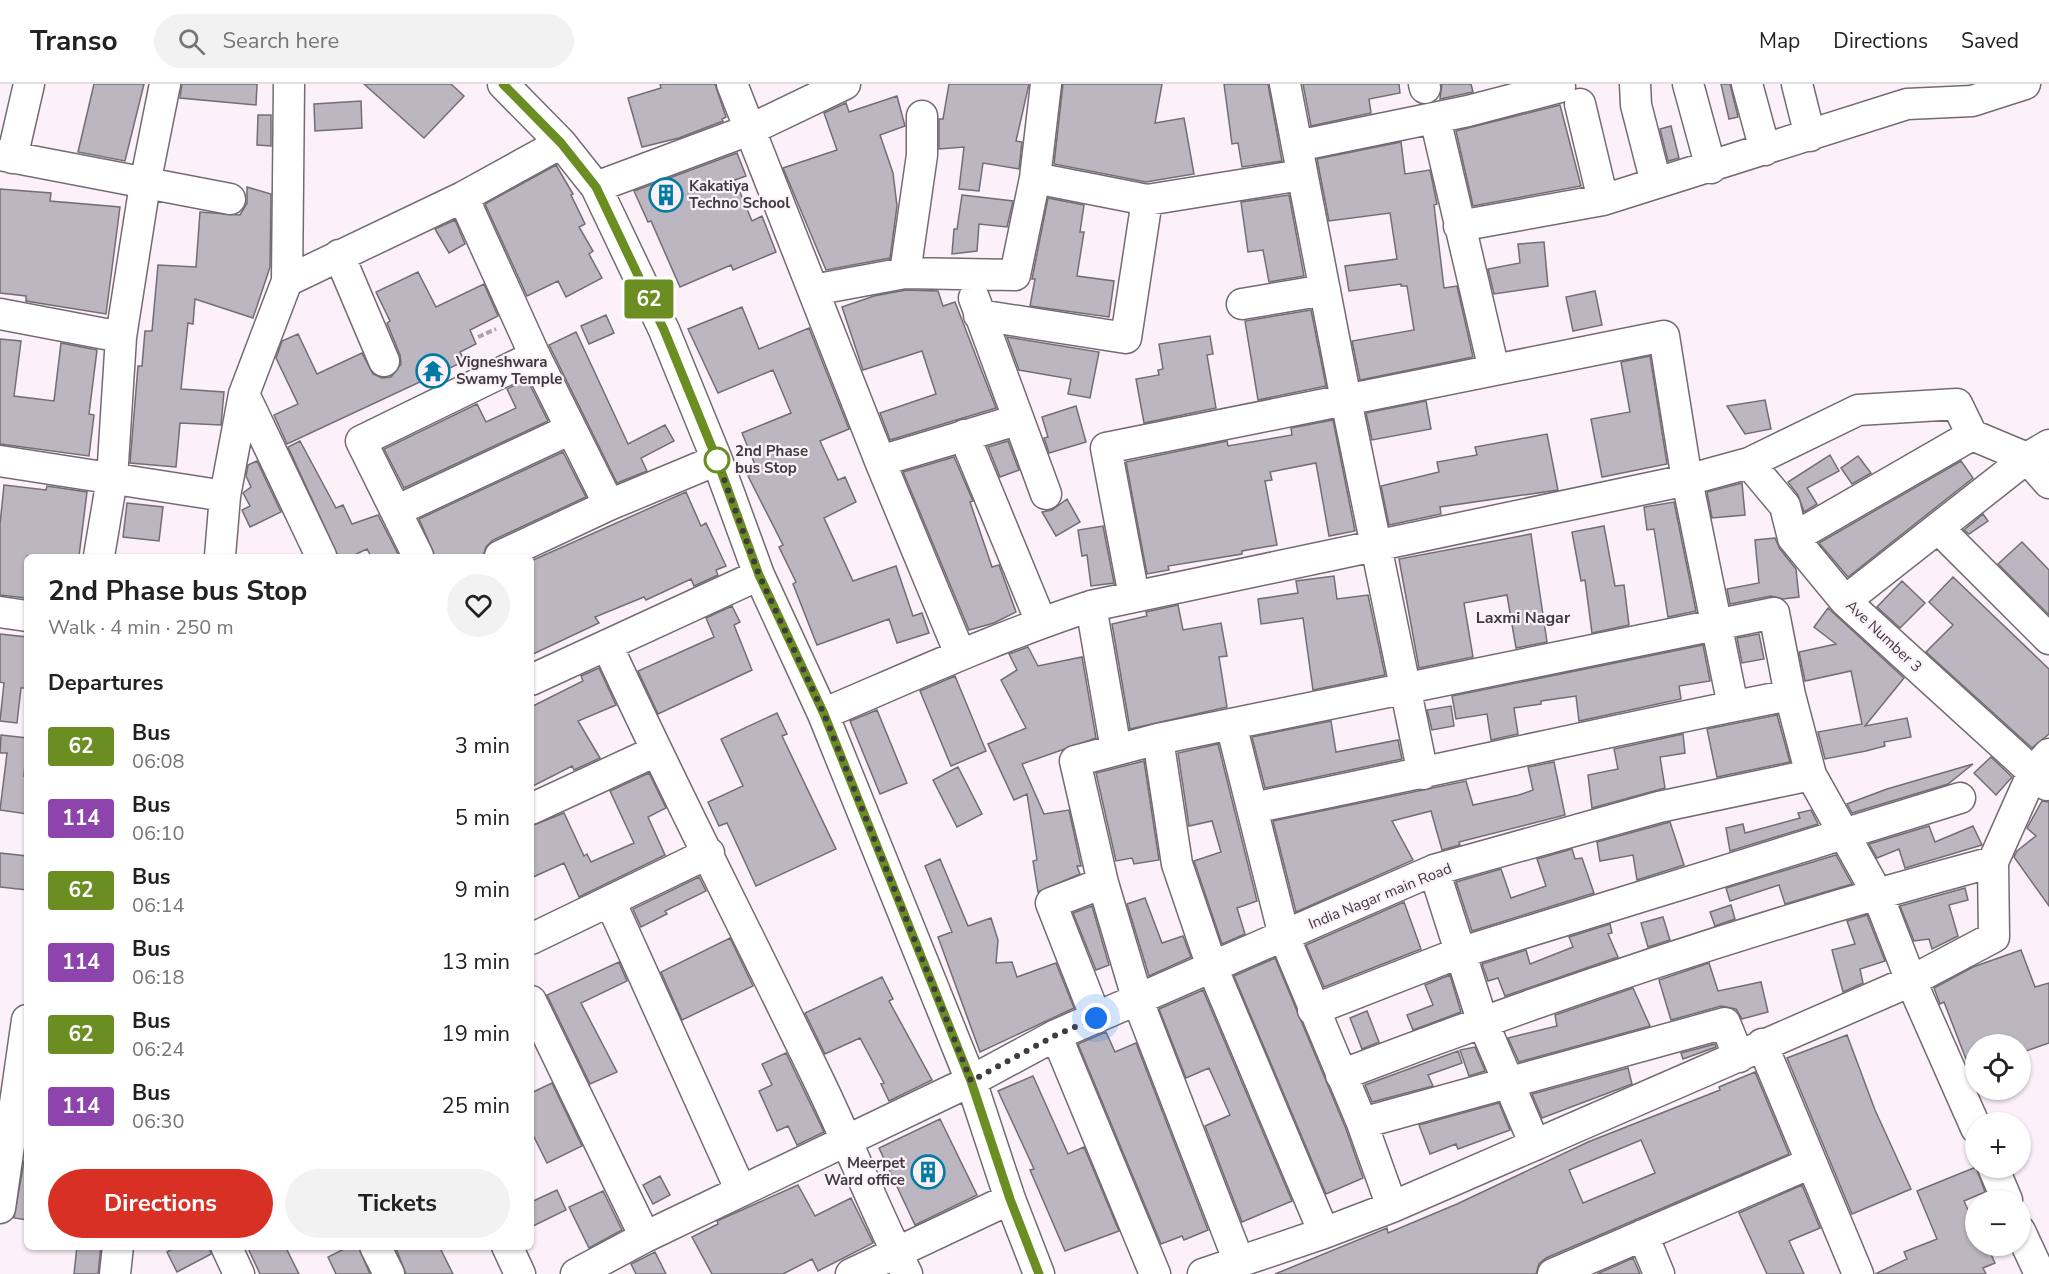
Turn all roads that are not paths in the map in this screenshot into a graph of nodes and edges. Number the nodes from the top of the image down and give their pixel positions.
1 (29, 84) edge
2 (165, 84) edge
3 (290, 84) edge
4 (503, 84) edge
5 (732, 84) edge
6 (845, 84) edge
7 (1046, 84) edge
8 (1285, 84) edge
9 (1635, 84) edge
10 (1688, 84) edge
11 (1747, 84) edge
12 (1797, 84) edge
13 (2025, 84) edge
14 (1968, 92) edge
15 (922, 116) dead end
16 (1434, 118) junction
17 (749, 130) junction
18 (1810, 136) junction
19 (561, 143) junction
20 (1765, 150) junction
21 (6, 157) edge
22 (1300, 160) junction
23 (1711, 168) junction
24 (1035, 177) junction
25 (1656, 183) junction
26 (145, 184) junction
27 (596, 187) junction
28 (463, 196) junction
29 (230, 199) dead end
30 (1147, 200) junction
31 (1603, 200) junction
32 (1459, 226) junction
33 (339, 255) junction
34 (968, 272) junction
35 (905, 273) junction
36 (287, 281) junction
37 (813, 290) junction
38 (1324, 290) junction
39 (1242, 304) dead end
40 (0, 314) edge
41 (979, 315) junction
42 (121, 337) junction
43 (535, 356) junction
44 (384, 361) dead end
45 (1494, 370) junction
46 (244, 393) junction
47 (1346, 400) junction
48 (1017, 420) junction
49 (571, 429) junction
50 (964, 435) junction
51 (1972, 435) junction
52 (2038, 451) edge
53 (717, 460) junction
54 (0, 461) edge
55 (880, 461) junction
56 (1749, 463) junction
57 (112, 479) junction
58 (1687, 480) junction
59 (2049, 483) edge
60 (1046, 494) dead end
61 (225, 496) junction
62 (609, 505) junction
63 (396, 510) junction
64 (1938, 528) junction
65 (1793, 538) junction
66 (1374, 544) junction
67 (99, 554) edge
68 (220, 554) edge
69 (320, 554) edge
70 (417, 554) edge
71 (504, 554) edge
72 (759, 575) junction
73 (1134, 596) junction
74 (1845, 601) junction
75 (1091, 606) junction
76 (0, 612) edge
77 (24, 615) edge
78 (1041, 622) junction
79 (1716, 624) junction
80 (2049, 639) edge
81 (607, 645) junction
82 (960, 654) junction
83 (534, 679) edge
84 (1405, 690) junction
85 (1790, 695) junction
86 (1733, 706) junction
87 (824, 714) junction
88 (1231, 724) junction
89 (1158, 739) junction
90 (1116, 750) junction
91 (656, 751) junction
92 (2044, 771) edge
93 (1422, 774) junction
94 (1811, 775) junction
95 (1960, 798) dead end
96 (534, 808) edge
97 (1252, 808) junction
98 (1844, 833) junction
99 (709, 853) junction
100 (1993, 862) junction
101 (1434, 870) junction
102 (1103, 883) junction
103 (1877, 893) junction
104 (610, 901) junction
105 (1284, 936) junction
106 (534, 938) edge
107 (1459, 953) junction
108 (1212, 967) junction
109 (1911, 981) junction
110 (1138, 1001) junction
111 (534, 1007) edge
112 (1313, 1010) junction
113 (1096, 1018) junction
114 (1482, 1020) junction
115 (1056, 1035) junction
116 (24, 1038) edge
117 (1750, 1051) junction
118 (1341, 1075) junction
119 (971, 1081) junction
120 (1508, 1083) junction
121 (1969, 1112) edge
122 (1362, 1123) junction
123 (848, 1140) junction
124 (1535, 1145) junction
125 (1811, 1163) junction
126 (2, 1168) edge
127 (741, 1191) junction
128 (1010, 1199) junction
129 (1392, 1207) junction
130 (0, 1208) edge
131 (1324, 1233) junction
132 (1643, 1235) junction
133 (645, 1237) junction
134 (118, 1250) edge
135 (228, 1250) edge
136 (377, 1250) edge
137 (509, 1250) edge
138 (2031, 1255) edge
139 (1239, 1262) junction
140 (901, 1263) edge
141 (115, 1274) edge
142 (239, 1274) edge
143 (389, 1274) edge
144 (520, 1274) edge
145 (576, 1274) edge
146 (851, 1274) edge
147 (1039, 1274) edge
148 (1155, 1274) edge
149 (1203, 1274) edge
150 (1553, 1274) edge
151 (1659, 1274) edge
152 (1858, 1274) edge
153 (2040, 1274) edge

1 - 21 street
2 - 26 street
3 - 36 street
4 - 19 street
5 - 17 street
6 - 17 street
7 - 24 street
8 - 22 street
9 - 25 street
10 - 23 street
11 - 20 street
12 - 18 street
13 - 14 street
14 - 18 street
15 - 35 street
16 - 22 street
16 - 31 street
16 - 32 street
17 - 27 street
17 - 37 street
18 - 20 street
19 - 27 street
19 - 28 street
20 - 23 street
21 - 26 street
22 - 30 street
22 - 38 street
23 - 25 street
24 - 30 street
24 - 34 street
25 - 31 street
26 - 29 street
26 - 42 street
27 - 53 street
28 - 33 street
28 - 43 street
30 - 41 street
31 - 32 street
32 - 45 street
33 - 36 street
33 - 44 street
34 - 35 street
34 - 41 street
35 - 37 street
36 - 46 street
37 - 55 street
38 - 39 street
38 - 47 street
40 - 42 street
41 - 48 street
42 - 57 street
43 - 49 street
43 - 63 street
45 - 47 street
45 - 58 street
46 - 61 street
46 - 69 street
47 - 66 street
47 - 73 street
48 - 50 street
48 - 60 street
49 - 62 street
49 - 63 street
50 - 55 street
50 - 78 street
51 - 52 street
51 - 56 street
51 - 65 street
52 - 59 street
52 - 64 street
53 - 62 street
53 - 72 street
54 - 57 street
55 - 82 street
56 - 58 street
56 - 65 street, Ave Number 3
57 - 61 street
57 - 67 street
58 - 66 street
58 - 79 street
61 - 68 street
62 - 71 street
63 - 70 street
64 - 74 street
64 - 80 street
65 - 74 street, Ave Number 3
66 - 73 street
66 - 84 street
72 - 81 street
72 - 87 street
73 - 75 street
74 - 92 street, Ave Number 3
75 - 78 street
75 - 90 street
76 - 77 street
78 - 82 street
79 - 84 street
79 - 85 street
79 - 86 street
81 - 83 street
81 - 91 street
82 - 87 street
84 - 88 street
84 - 93 street
85 - 86 street
85 - 94 street
86 - 93 street
87 - 119 street
88 - 89 street
88 - 97 street
89 - 90 street
89 - 108 street
90 - 102 street
91 - 96 street
91 - 99 street
92 - 100 street
93 - 97 street
94 - 98 street
94 - 101 street, India Nagar main Road
95 - 98 street
97 - 105 street
98 - 103 street
98 - 107 street
99 - 104 street
99 - 123 street
100 - 103 street
100 - 109 street
101 - 105 street, India Nagar main Road
101 - 107 street
102 - 110 street
102 - 113 street
103 - 109 street
103 - 114 street
104 - 106 street
104 - 127 street
105 - 108 street, India Nagar main Road
105 - 112 street
107 - 112 street
107 - 114 street
108 - 110 street, India Nagar main Road
108 - 131 street
109 - 117 street
109 - 121 street
110 - 113 street, India Nagar main Road
110 - 139 street
111 - 133 street
112 - 118 street
113 - 115 street, India Nagar main Road
114 - 118 street
114 - 120 street
115 - 119 street, India Nagar main Road
115 - 148 street
116 - 126 street
117 - 120 street
117 - 124 street
117 - 125 street
118 - 122 street
119 - 123 street, India Nagar main Road
119 - 128 street
120 - 122 street
120 - 124 street
122 - 129 street
123 - 127 street, India Nagar main Road
123 - 140 street
124 - 129 street
125 - 132 street
125 - 152 street
126 - 130 street
127 - 133 street, India Nagar main Road
128 - 140 street
128 - 147 street
129 - 131 street
131 - 139 street
132 - 150 street
132 - 151 street
133 - 145 street, India Nagar main Road
134 - 141 street
135 - 142 street
136 - 143 street
137 - 144 street
138 - 153 street
139 - 149 street
140 - 146 street

